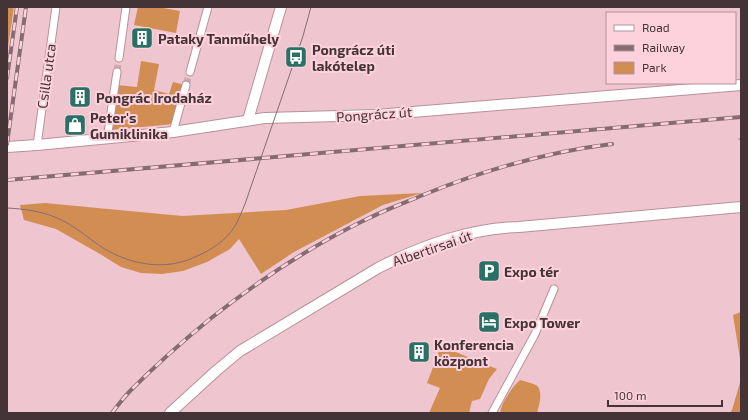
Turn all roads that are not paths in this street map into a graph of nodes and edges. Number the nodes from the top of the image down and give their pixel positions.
1 (56, 7) edge
2 (126, 7) edge
3 (208, 7) edge
4 (280, 7) edge
5 (119, 58) tunnel mouth
6 (190, 71) tunnel mouth
7 (117, 72) tunnel mouth
8 (186, 85) tunnel mouth
9 (741, 85) edge
10 (248, 120) junction
11 (173, 132) junction
12 (107, 138) junction
13 (37, 145) junction
14 (7, 147) edge
15 (741, 208) edge
16 (554, 289) dead end
17 (170, 413) edge
18 (492, 413) edge

1 - 13 street, Csilla utca
2 - 5 street
3 - 6 street
4 - 10 street
7 - 12 street
8 - 11 street
9 - 10 street, Pongrácz út
10 - 11 street, Pongrácz út
11 - 12 street, Pongrácz út
12 - 13 street, Pongrácz út
13 - 14 street, Pongrácz út
15 - 17 street, Albertirsai út
16 - 18 street

